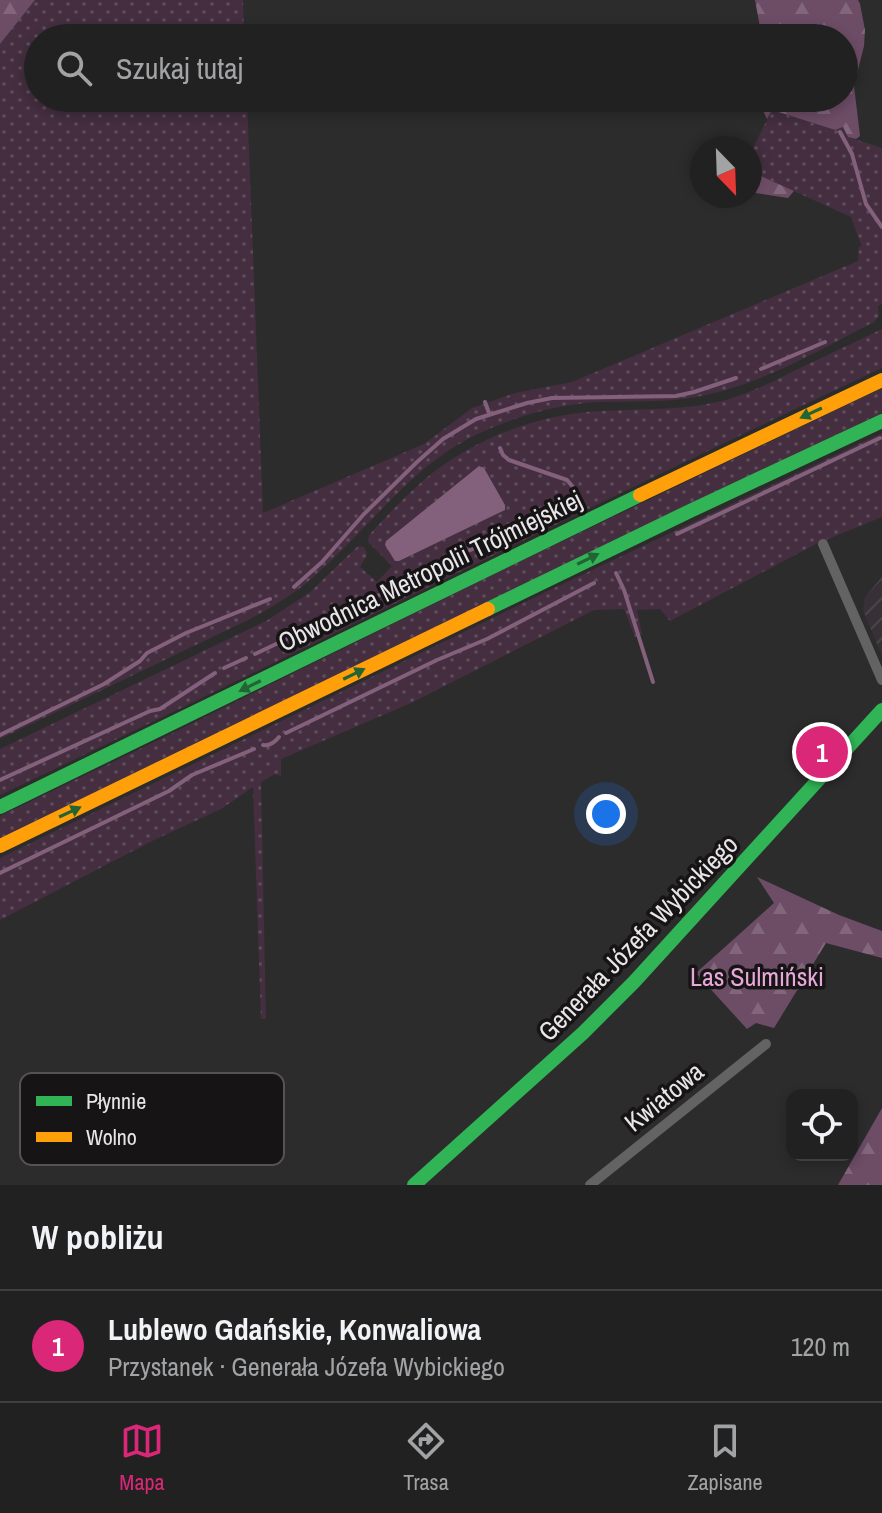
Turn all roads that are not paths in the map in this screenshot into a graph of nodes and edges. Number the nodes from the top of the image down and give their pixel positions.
1 (882, 380) edge
2 (882, 421) edge
3 (823, 544) dead end
4 (882, 680) edge
5 (882, 710) edge
6 (0, 807) edge
7 (0, 846) edge
8 (766, 1044) dead end
9 (414, 1185) edge
10 (590, 1185) edge

1 -> 6 main road, Obwodnica Metropolii Trójmiejskiej
7 -> 2 main road
3 - 4 street
5 - 9 main road, Generała Józefa Wybickiego
8 - 10 street, Kwiatowa

